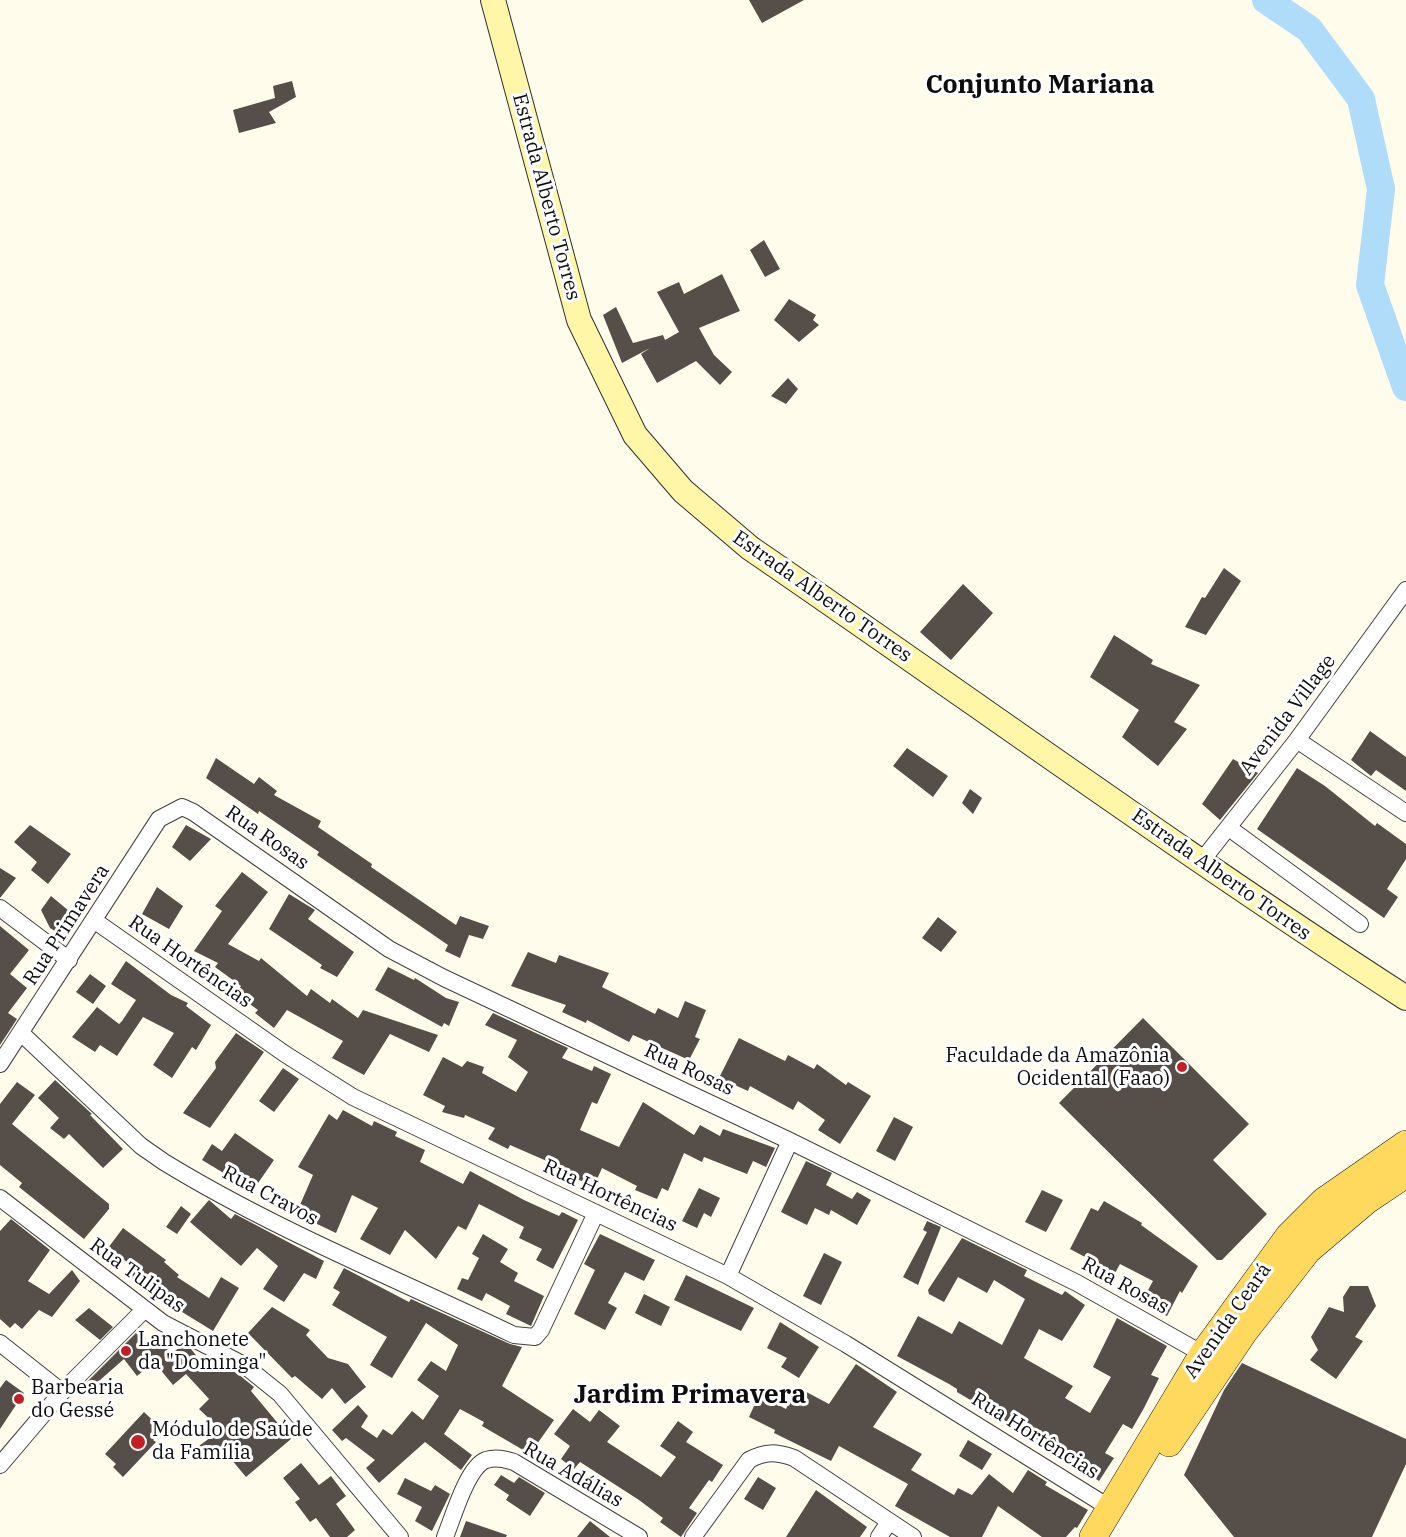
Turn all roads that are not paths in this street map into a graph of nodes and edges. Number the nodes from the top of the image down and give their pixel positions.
1 (493, 0) edge
2 (1406, 590) edge
3 (1296, 740) junction
4 (170, 811) joint
5 (1406, 813) edge
6 (1230, 828) junction
7 (1200, 863) junction
8 (0, 908) edge
9 (95, 921) junction
10 (1360, 924) dead end
11 (69, 960) junction
12 (1406, 998) edge
13 (21, 1033) junction
14 (0, 1064) edge
15 (790, 1141) junction
16 (1406, 1144) edge
17 (1406, 1174) edge
18 (0, 1198) edge
19 (596, 1213) junction
20 (728, 1276) junction
21 (144, 1310) junction
22 (0, 1343) edge
23 (1203, 1353) junction
24 (62, 1392) junction
25 (0, 1465) edge
26 (1110, 1508) junction
27 (889, 1522) junction
28 (400, 1537) edge
29 (445, 1537) edge
30 (639, 1537) edge
31 (693, 1537) edge
32 (879, 1537) edge
33 (913, 1537) edge
34 (1093, 1537) edge
35 (1113, 1537) edge

1 - 7 street, Estrada Alberto Torres
2 - 3 street, Avenida Village
3 - 5 street
3 - 6 street, Avenida Village
4 - 9 street, Rua Primavera
4 - 15 street, Rua Rosas
6 - 7 street, Avenida Village
6 - 10 street
7 - 12 street, Estrada Alberto Torres
8 - 11 street
9 - 11 street, Rua Primavera
9 - 19 street, Rua Hortências
11 - 13 street, Rua Primavera
13 - 14 street, Rua Primavera
13 - 19 street, Rua Cravos
15 - 20 street
15 - 23 street, Rua Rosas
16 - 23 main road, Avenida Ceará
17 - 35 main road, Avenida Ceará
18 - 21 street, Rua Tulipas
19 - 20 street, Rua Hortências
20 - 26 street, Rua Hortências
21 - 24 street
21 - 28 street, Rua Tulipas
22 - 24 street
23 - 26 main road, Avenida Ceará
24 - 25 street
26 - 34 main road, Avenida Ceará
27 - 31 street
27 - 32 street
27 - 33 street
29 - 30 street, Rua Adálias

